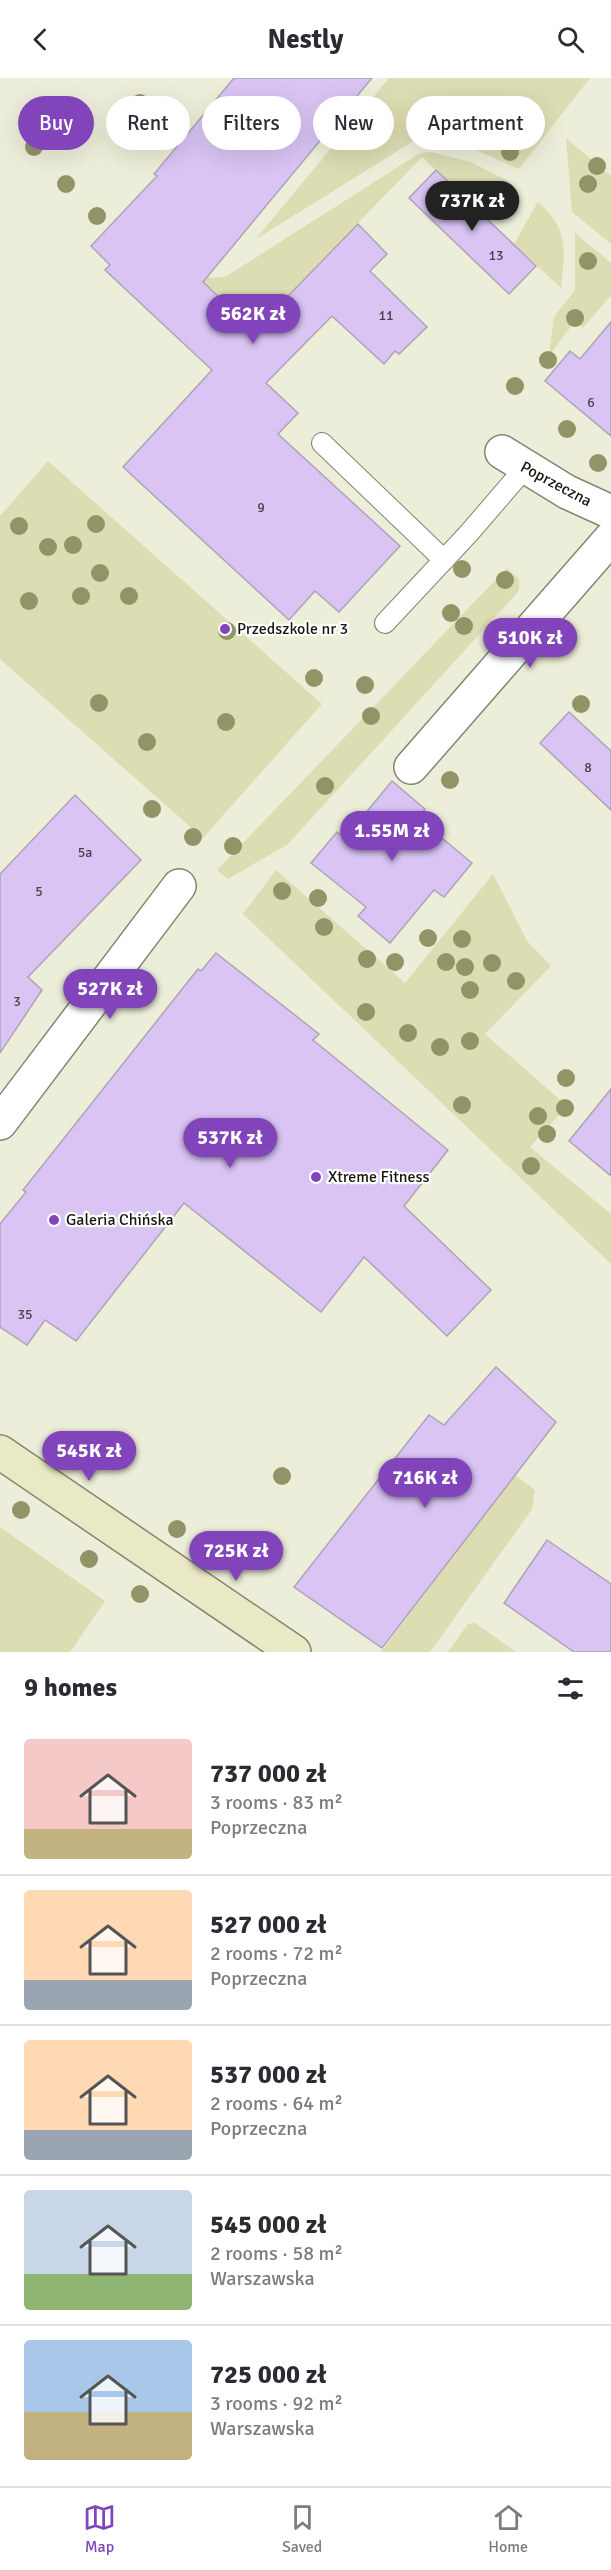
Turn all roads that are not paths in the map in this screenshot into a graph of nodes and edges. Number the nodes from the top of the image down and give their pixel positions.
1 (322, 443) dead end
2 (513, 460) joint
3 (611, 512) edge
4 (611, 538) edge
5 (444, 560) junction
6 (385, 623) dead end
7 (411, 767) dead end
8 (179, 886) dead end
9 (0, 1123) edge
10 (0, 1452) edge
11 (284, 1649) edge

1 - 5 lane
2 - 3 street, Poprzeczna
2 - 5 lane
4 - 7 street
5 - 6 lane
8 - 9 street
10 - 11 street

